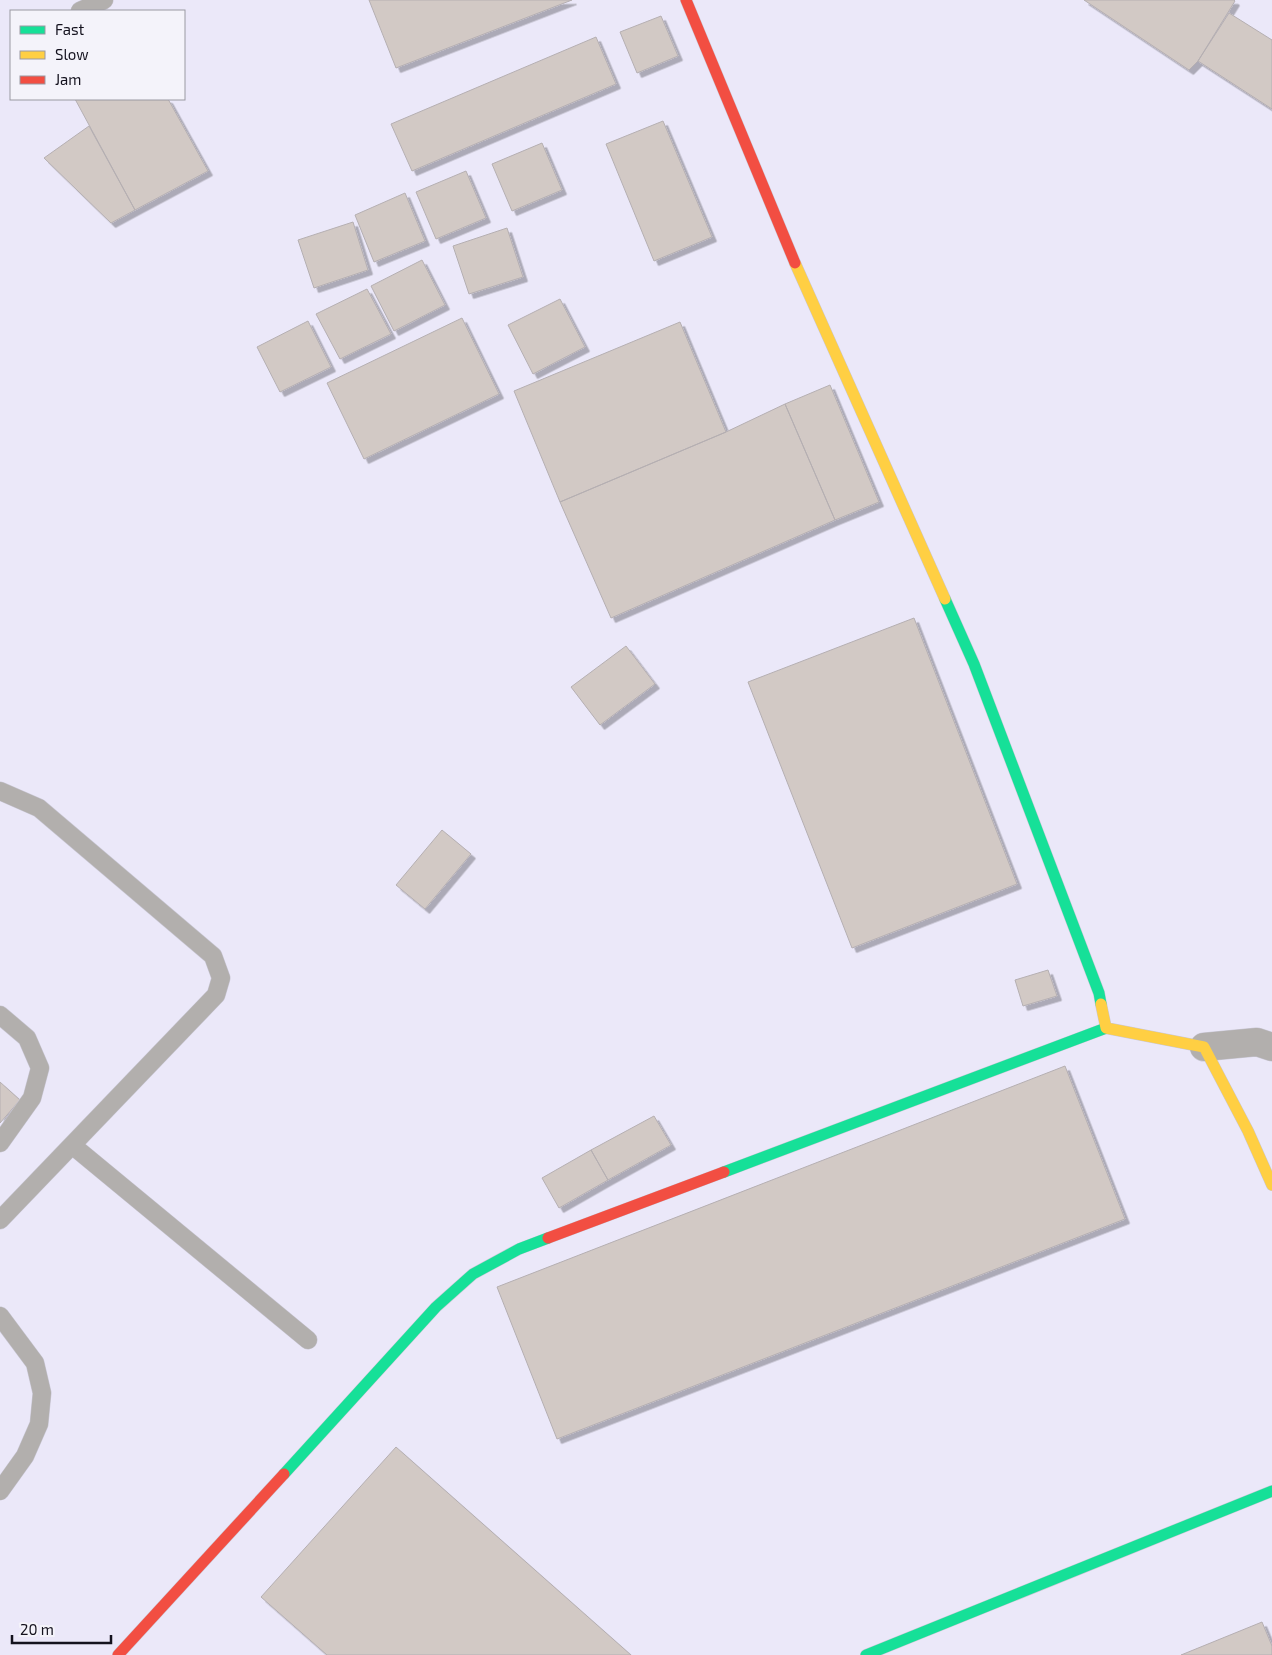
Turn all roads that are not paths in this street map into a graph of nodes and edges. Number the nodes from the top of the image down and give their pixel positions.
1 (104, 0) edge
2 (686, 0) edge
3 (82, 10) edge
4 (0, 791) edge
5 (0, 1015) edge
6 (1106, 1028) junction
7 (1204, 1047) junction
8 (1272, 1047) edge
9 (0, 1143) edge
10 (72, 1145) junction
11 (1272, 1185) edge
12 (0, 1220) edge
13 (0, 1316) edge
14 (308, 1340) dead end
15 (0, 1491) edge
16 (1272, 1492) edge
17 (118, 1655) edge
18 (866, 1655) edge

1 - 3 lane
2 - 6 street
4 - 10 lane
5 - 9 lane
6 - 7 street
6 - 17 street
7 - 8 street
7 - 11 street
10 - 12 lane
10 - 14 lane
13 - 15 lane
16 - 18 street

